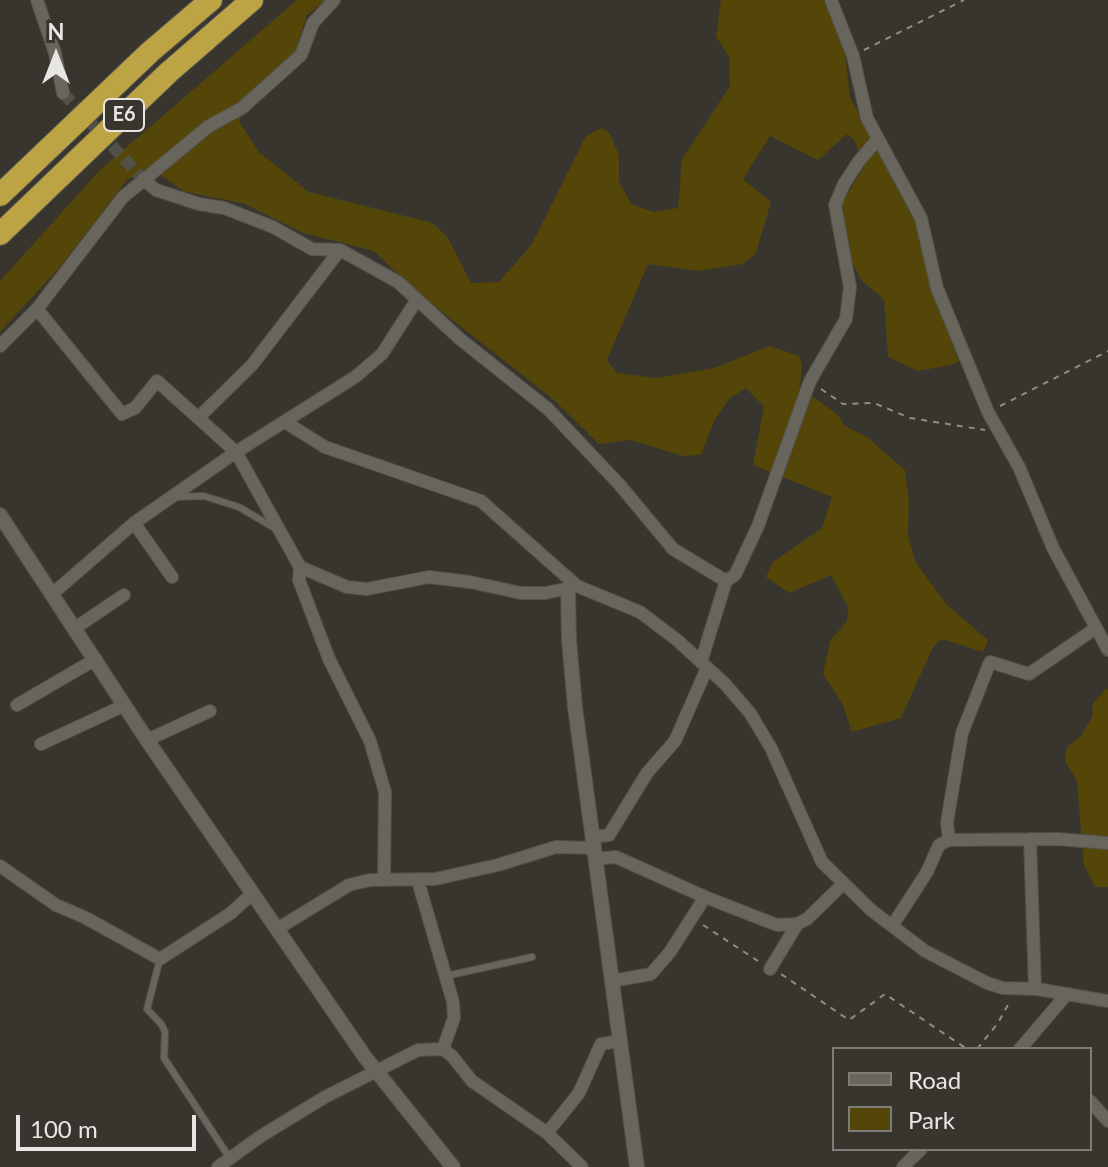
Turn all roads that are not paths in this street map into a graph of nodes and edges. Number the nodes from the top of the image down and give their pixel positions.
1 (37, 0) edge
2 (211, 0) edge
3 (252, 0) edge
4 (334, 0) edge
5 (831, 0) edge
6 (63, 93) tunnel mouth
7 (878, 139) junction
8 (143, 179) junction
9 (0, 195) edge
10 (0, 234) edge
11 (340, 250) junction
12 (416, 301) junction
13 (37, 309) junction
14 (0, 346) edge
15 (198, 418) junction
16 (285, 422) junction
17 (236, 452) junction
18 (171, 497) junction
19 (134, 523) junction
20 (2, 524) edge
21 (281, 532) junction
22 (300, 567) junction
23 (172, 577) dead end
24 (726, 581) junction
25 (572, 587) junction
26 (51, 595) junction
27 (124, 595) dead end
28 (75, 628) junction
29 (1096, 628) junction
30 (1108, 650) edge
31 (96, 659) junction
32 (704, 665) junction
33 (17, 705) dead end
34 (125, 705) junction
35 (210, 711) dead end
36 (147, 740) junction
37 (41, 744) dead end
38 (1030, 839) junction
39 (949, 840) junction
40 (1108, 843) edge
41 (594, 848) junction
42 (0, 866) edge
43 (384, 880) junction
44 (418, 881) junction
45 (843, 884) junction
46 (253, 893) junction
47 (705, 897) junction
48 (798, 923) junction
49 (892, 926) junction
50 (277, 929) junction
51 (532, 957) dead end
52 (160, 959) junction
53 (770, 969) road end
54 (446, 976) junction
55 (612, 981) junction
56 (1035, 989) junction
57 (1067, 994) junction
58 (1108, 1001) edge
59 (1030, 1038) junction
60 (620, 1041) junction
61 (1022, 1047) edge
62 (1039, 1047) edge
63 (443, 1049) junction
64 (376, 1071) junction
65 (1092, 1103) edge
66 (1108, 1121) edge
67 (547, 1133) junction
68 (919, 1151) edge
69 (229, 1157) junction
70 (218, 1167) edge
71 (453, 1167) edge
72 (582, 1167) edge
73 (637, 1167) edge
74 (903, 1167) edge

1 - 6 street
2 - 9 highway, E6
3 - 10 highway, E6
4 - 8 street
5 - 7 street
7 - 24 street
7 - 29 street
8 - 11 street
8 - 13 street
11 - 12 street
11 - 15 street
12 - 16 street
12 - 24 street
13 - 14 street
13 - 15 street
15 - 17 street
16 - 17 street
16 - 25 street
17 - 18 street
17 - 21 street
18 - 19 street
18 - 21 lane
19 - 23 street
19 - 26 street
20 - 26 street
21 - 22 street
22 - 25 street
22 - 43 street
24 - 32 street
25 - 32 street
25 - 41 street
26 - 28 street
27 - 28 street
28 - 31 street
29 - 30 street
29 - 39 street
31 - 33 street
31 - 34 street
32 - 41 street
32 - 45 street
34 - 36 street
34 - 37 street
35 - 36 street
36 - 46 street
38 - 39 street
38 - 40 street
38 - 56 street
39 - 49 street
41 - 44 street
41 - 47 street
41 - 55 street
42 - 52 street
43 - 44 street
43 - 50 street
44 - 54 street
45 - 48 street
45 - 49 street
46 - 50 street
46 - 52 street
47 - 48 street
47 - 55 street
48 - 53 street
49 - 56 street
50 - 64 street
51 - 54 lane
52 - 69 lane
54 - 63 street
55 - 60 street
56 - 57 street
57 - 58 street
57 - 59 street
59 - 61 street
59 - 62 street
60 - 67 street
60 - 73 street
63 - 64 street
63 - 67 street
64 - 69 street
64 - 71 street
65 - 66 street
67 - 72 street
68 - 74 street
69 - 70 street

